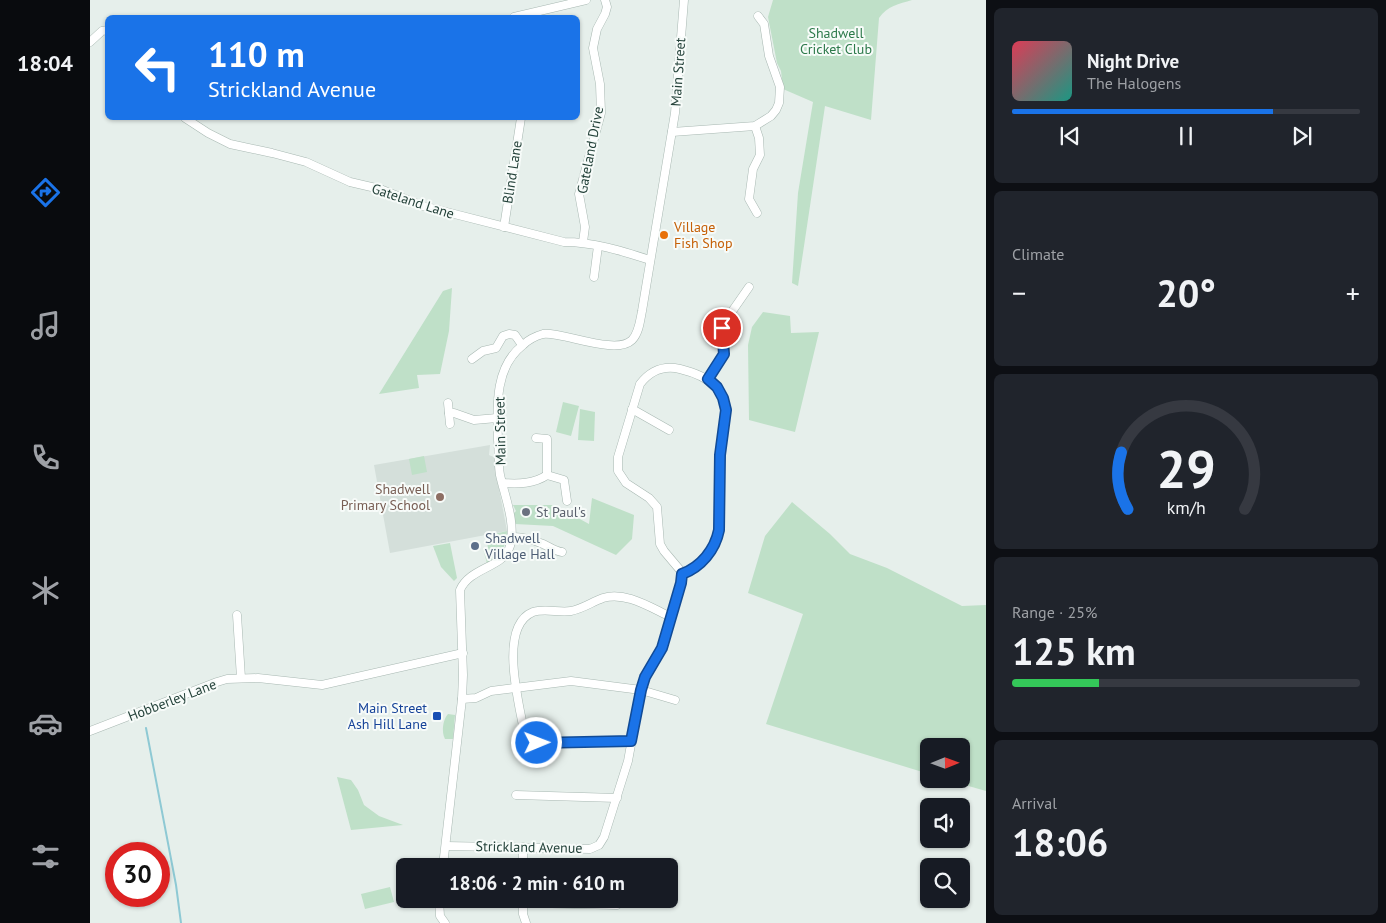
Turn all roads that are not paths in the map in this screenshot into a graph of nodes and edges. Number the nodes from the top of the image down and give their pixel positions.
1 (586, 0) edge
2 (605, 0) edge
3 (684, 0) edge
4 (526, 15) edge
5 (758, 16) dead end
6 (105, 30) edge
7 (90, 42) edge
8 (187, 120) edge
9 (521, 120) edge
10 (755, 126) junction
11 (672, 132) junction
12 (756, 212) dead end
13 (504, 227) junction
14 (583, 242) junction
15 (598, 246) junction
16 (650, 260) junction
17 (594, 277) dead end
18 (748, 288) dead end
19 (522, 345) junction
20 (471, 360) dead end
21 (708, 379) junction
22 (448, 403) dead end
23 (632, 409) junction
24 (449, 413) junction
25 (497, 418) junction
26 (450, 424) dead end
27 (669, 430) dead end
28 (536, 438) dead end
29 (546, 475) junction
30 (502, 484) junction
31 (566, 501) dead end
32 (511, 537) junction
33 (562, 552) dead end
34 (682, 574) junction
35 (237, 614) dead end
36 (671, 617) junction
37 (463, 653) junction
38 (241, 678) junction
39 (517, 687) junction
40 (641, 690) junction
41 (462, 699) junction
42 (675, 700) dead end
43 (90, 732) edge
44 (631, 741) junction
45 (516, 796) dead end
46 (617, 798) junction
47 (446, 846) junction
48 (523, 847) junction
49 (444, 858) edge
50 (523, 858) edge
51 (440, 908) edge
52 (523, 908) edge
53 (444, 923) edge
54 (526, 923) edge

1 - 4 street
2 - 14 street, Gateland Drive
3 - 11 street, Main Street
5 - 10 street
6 - 7 street
8 - 13 street, Gateland Lane
9 - 13 street, Blind Lane
10 - 11 street
10 - 12 street
11 - 16 street, Main Street
13 - 14 street, Gateland Lane
14 - 15 street, Gateland Lane
15 - 16 street, Gateland Lane
15 - 17 street
16 - 19 street, Main Street
18 - 21 street
19 - 20 street
19 - 25 street, Main Street
21 - 23 street
21 - 34 street
22 - 24 street
23 - 27 street
23 - 34 street
24 - 25 street
24 - 26 street
25 - 30 street, Main Street
28 - 29 street
29 - 30 street
29 - 31 street
30 - 32 street, Main Street
32 - 33 street
32 - 37 street
34 - 36 street, Strickland Avenue
35 - 38 street
36 - 39 street
36 - 40 street, Strickland Avenue
37 - 38 street, Hobberley Lane
37 - 41 street
38 - 43 street, Hobberley Lane
39 - 40 street
39 - 41 street
39 - 44 street
40 - 42 street
40 - 44 street, Strickland Avenue
41 - 47 street
44 - 46 street, Strickland Avenue
45 - 46 street
46 - 48 street, Strickland Avenue
47 - 48 street, Strickland Avenue
47 - 49 street
48 - 50 street
51 - 53 street
52 - 54 street

